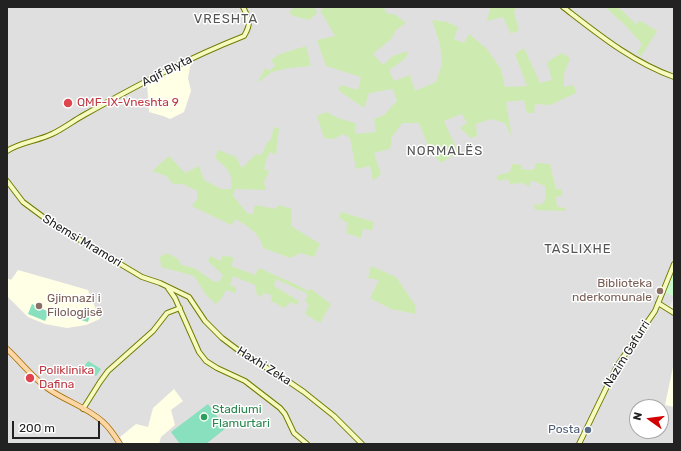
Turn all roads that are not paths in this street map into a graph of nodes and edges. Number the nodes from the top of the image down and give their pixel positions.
1 (243, 7) edge
2 (563, 7) edge
3 (674, 77) edge
4 (7, 151) edge
5 (7, 181) edge
6 (674, 264) edge
7 (168, 287) junction
8 (658, 303) junction
9 (180, 308) junction
10 (674, 313) edge
11 (7, 349) edge
12 (83, 409) junction
13 (120, 444) edge
14 (307, 444) edge
15 (362, 444) edge
16 (579, 444) edge

1 - 4 street, Aqif Blyta
2 - 3 street
5 - 7 street, Shemsi Mramori
6 - 8 street, Nazim Gafurri
7 - 9 street
7 - 15 street, Haxhi Zeka
8 - 10 street
8 - 16 street, Nazim Gafurri
9 - 12 street
9 - 14 street
11 - 12 main road
12 - 13 main road

